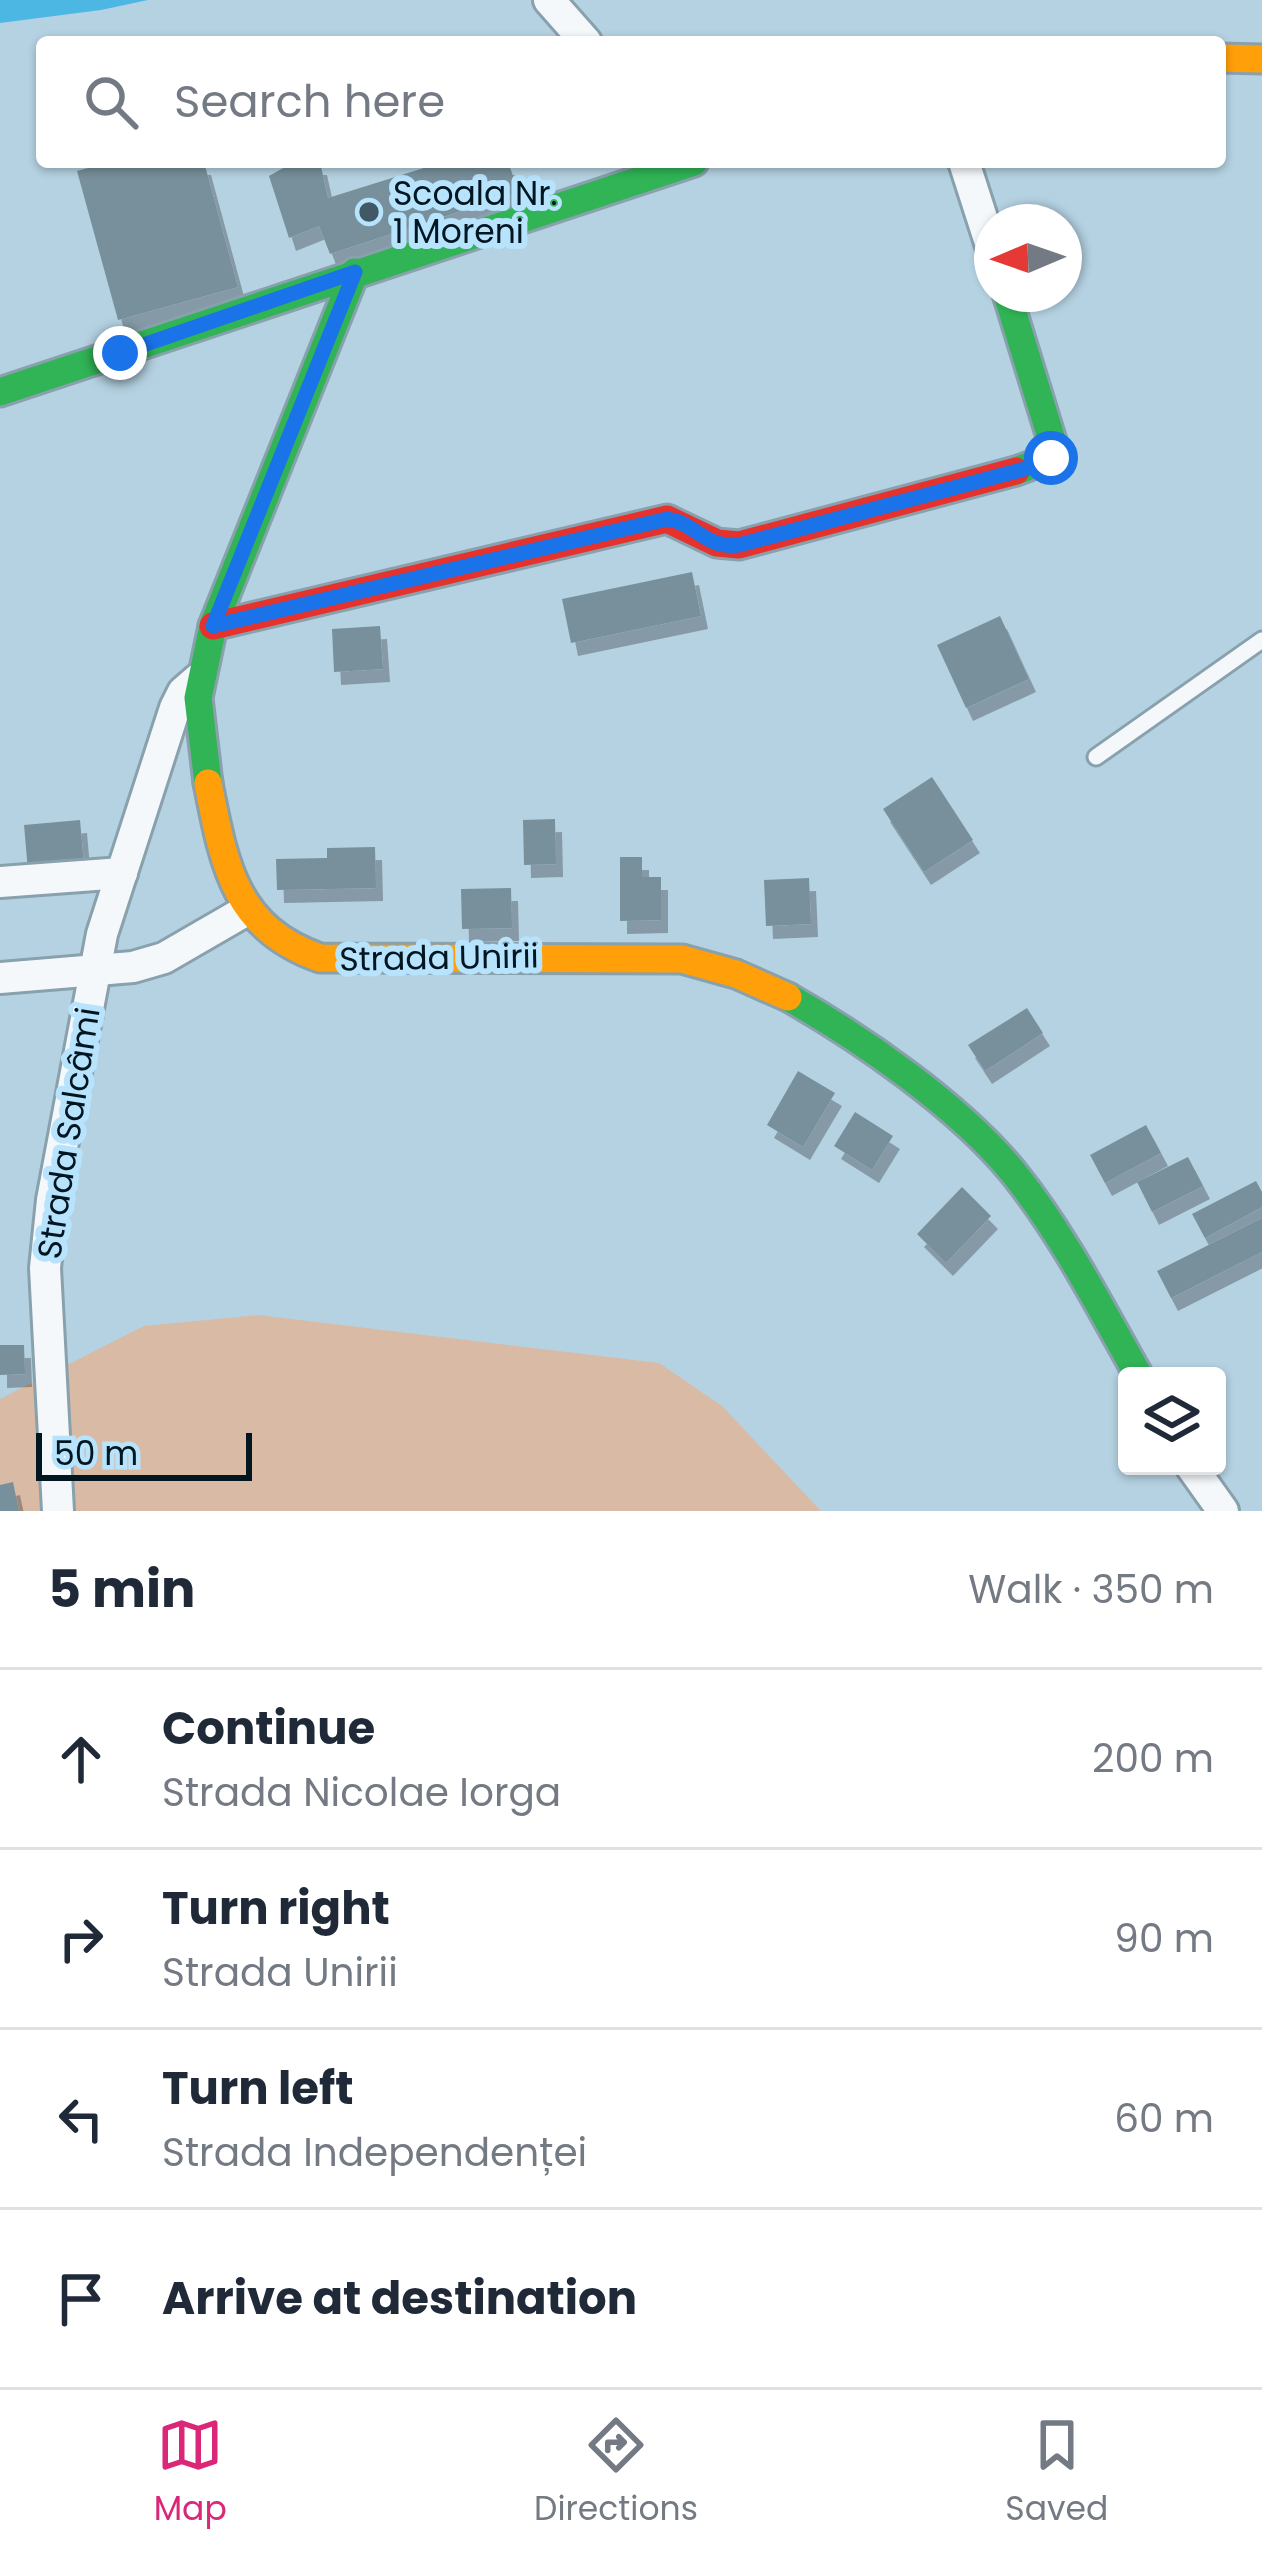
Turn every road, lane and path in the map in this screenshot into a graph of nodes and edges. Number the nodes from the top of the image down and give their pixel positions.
1 (549, 0) edge
2 (581, 36) edge
3 (1226, 58) edge
4 (1262, 59) edge
5 (670, 168) edge
6 (966, 168) edge
7 (978, 204) edge
8 (355, 272) junction
9 (1012, 312) edge
10 (0, 392) edge
11 (213, 626) junction
12 (1262, 640) edge
13 (201, 676) junction
14 (1096, 757) dead end
15 (122, 873) junction
16 (0, 882) edge
17 (247, 910) junction
18 (94, 972) junction
19 (0, 978) edge
20 (1134, 1367) edge
21 (1197, 1475) edge
22 (58, 1511) edge
23 (1223, 1511) edge

1 - 2 street
3 - 4 street
5 - 8 street
6 - 7 street
8 - 10 street
8 - 11 street, Strada Unirii
9 - 11 street
11 - 13 street, Strada Unirii
12 - 14 lane
13 - 15 street, Strada Salcâmi
13 - 17 street, Strada Unirii
15 - 16 street
15 - 18 street, Strada Salcâmi
17 - 18 street, Strada Salcâmi
17 - 20 street, Strada Unirii
18 - 19 street
18 - 22 street, Strada Salcâmi
21 - 23 street

